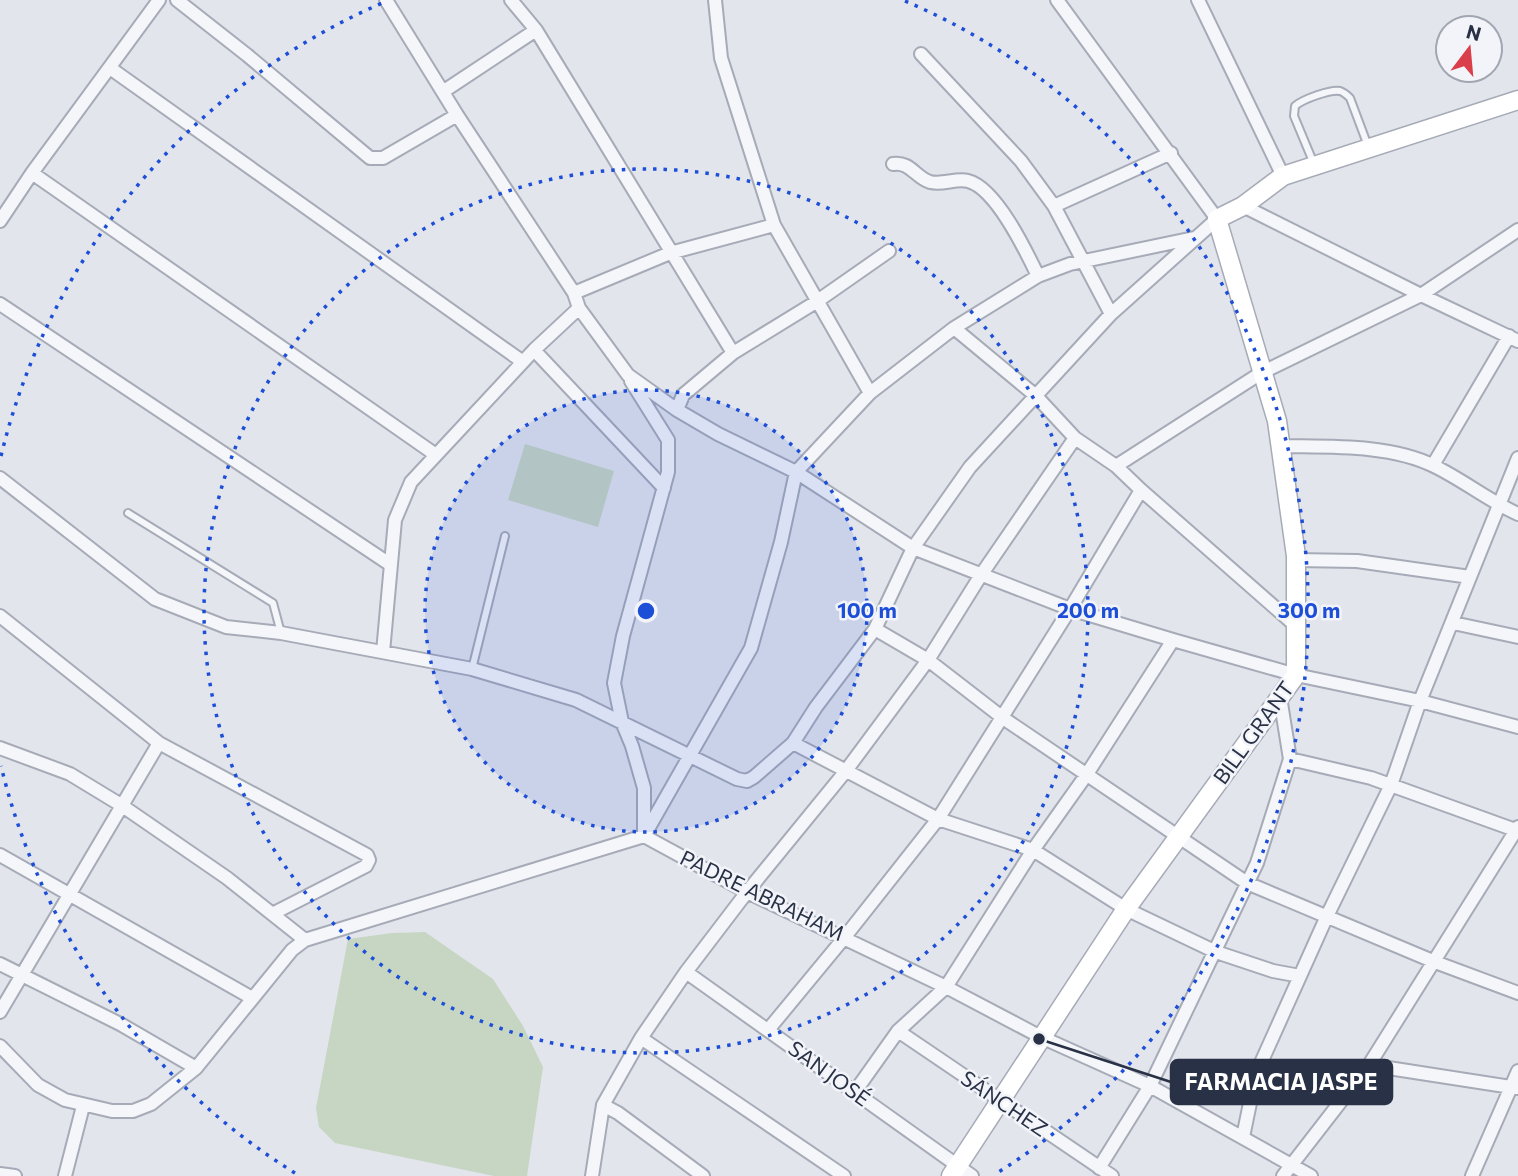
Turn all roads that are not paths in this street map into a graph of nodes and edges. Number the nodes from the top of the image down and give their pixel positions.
1 (159, 0) edge
2 (177, 0) edge
3 (386, 0) edge
4 (511, 0) edge
5 (715, 0) edge
6 (1057, 0) edge
7 (1198, 0) edge
8 (536, 30) junction
9 (921, 54) dead end
10 (110, 68) junction
11 (444, 91) junction
12 (1518, 100) edge
13 (457, 115) junction
14 (1368, 148) junction
15 (1171, 153) junction
16 (893, 164) dead end
17 (1315, 166) junction
18 (32, 173) junction
19 (1283, 176) junction
20 (1054, 206) junction
21 (1243, 206) junction
22 (1217, 219) junction
23 (0, 221) edge
24 (774, 225) junction
25 (1518, 229) edge
26 (1196, 238) junction
27 (888, 251) dead end
28 (670, 253) junction
29 (1082, 262) junction
30 (1038, 276) junction
31 (574, 293) junction
32 (1421, 295) junction
33 (816, 302) junction
34 (0, 304) edge
35 (579, 308) junction
36 (1111, 314) junction
37 (954, 328) junction
38 (1513, 338) edge
39 (534, 350) junction
40 (733, 353) junction
41 (523, 362) junction
42 (1261, 373) junction
43 (628, 375) junction
44 (870, 393) junction
45 (1036, 396) junction
46 (677, 410) junction
47 (1075, 438) junction
48 (1281, 446) junction
49 (436, 455) junction
50 (1518, 457) edge
51 (1433, 465) junction
52 (1116, 466) junction
53 (796, 472) junction
54 (0, 478) edge
55 (664, 488) junction
56 (1141, 490) junction
57 (1498, 505) junction
58 (128, 513) dead end
59 (1518, 514) edge
60 (505, 536) dead end
61 (913, 548) junction
62 (1296, 560) junction
63 (391, 565) junction
64 (981, 575) junction
65 (1470, 577) junction
66 (1070, 609) junction
67 (0, 616) edge
68 (1453, 622) junction
69 (1296, 626) junction
70 (875, 629) junction
71 (281, 634) junction
72 (1518, 637) edge
73 (1173, 640) junction
74 (383, 652) junction
75 (928, 660) junction
76 (472, 670) junction
77 (1296, 675) junction
78 (1280, 697) junction
79 (1420, 701) junction
80 (1003, 718) junction
81 (622, 722) junction
82 (1518, 727) edge
83 (159, 743) junction
84 (793, 743) junction
85 (0, 748) edge
86 (691, 756) junction
87 (1290, 759) junction
88 (845, 772) junction
89 (1087, 774) junction
90 (1391, 785) junction
91 (121, 805) junction
92 (938, 819) junction
93 (1517, 829) edge
94 (644, 836) junction
95 (1179, 837) junction
96 (1033, 850) junction
97 (0, 855) edge
98 (1247, 883) junction
99 (747, 892) junction
100 (69, 895) junction
101 (1126, 909) junction
102 (272, 914) junction
103 (1327, 916) junction
104 (844, 938) junction
105 (305, 940) junction
106 (1216, 952) junction
107 (1434, 962) junction
108 (0, 964) edge
109 (686, 972) junction
110 (23, 975) junction
111 (1300, 976) junction
112 (946, 986) junction
113 (1518, 993) edge
114 (252, 998) junction
115 (0, 1012) edge
116 (768, 1030) junction
117 (898, 1031) junction
118 (1041, 1037) junction
119 (641, 1038) junction
120 (0, 1046) edge
121 (1369, 1065) junction
122 (196, 1068) junction
123 (1518, 1071) edge
124 (1150, 1086) junction
125 (1515, 1087) edge
126 (854, 1093) junction
127 (999, 1101) junction
128 (603, 1105) junction
129 (83, 1106) junction
130 (1243, 1136) junction
131 (1291, 1163) junction
132 (1099, 1168) junction
133 (960, 1173) edge
134 (0, 1174) edge
135 (15, 1176) edge
136 (65, 1176) edge
137 (592, 1176) edge
138 (703, 1176) edge
139 (844, 1176) edge
140 (1112, 1176) edge
141 (1283, 1176) edge
142 (1311, 1176) edge
143 (1472, 1176) edge

1 - 10 street
2 - 13 street
3 - 11 street
4 - 8 street
5 - 24 street
6 - 15 street
7 - 19 street
8 - 11 street
8 - 28 street
9 - 20 street
10 - 18 street
10 - 41 street
11 - 13 street
12 - 14 street
13 - 31 street
14 - 17 street
14 - 17 lane
15 - 20 street
15 - 22 street
16 - 30 street
17 - 19 street
18 - 23 street
18 - 49 street
19 - 21 street
20 - 29 street
21 - 22 street
21 - 32 street
22 - 26 street
22 - 42 street, BILL GRANT
24 - 28 street
24 - 33 street
25 - 32 street
26 - 29 street
26 - 36 street
27 - 33 street
28 - 31 street
28 - 40 street
29 - 30 street
29 - 36 street
30 - 37 street
31 - 35 street
32 - 38 street
32 - 42 street
33 - 40 street
33 - 44 street
34 - 63 street
35 - 39 street
35 - 43 street
36 - 45 street
37 - 44 street
37 - 45 street
38 - 51 street
39 - 41 street
39 - 55 street
40 - 46 street
41 - 49 street
42 - 48 street, BILL GRANT
42 - 52 street
43 - 46 street
43 - 55 street
44 - 53 street
45 - 47 street
45 - 61 street
46 - 53 street
47 - 52 street
47 - 64 street
48 - 51 street
48 - 62 street, BILL GRANT
49 - 63 street
50 - 57 street
51 - 57 street
52 - 56 street
53 - 61 street
53 - 86 street
54 - 71 street
55 - 81 street
56 - 66 street
56 - 69 street
57 - 59 street
57 - 65 street
58 - 71 lane
60 - 76 lane
61 - 64 street
61 - 70 street
62 - 65 street
62 - 69 street, BILL GRANT
63 - 74 street
64 - 66 street
64 - 75 street
65 - 68 street
66 - 73 street
66 - 80 street
67 - 83 street
68 - 72 street
68 - 79 street
69 - 77 street, BILL GRANT
70 - 75 street
70 - 84 street
71 - 74 street
73 - 77 street
73 - 89 street
74 - 76 street
75 - 80 street
75 - 88 street
76 - 81 street
77 - 78 street, BILL GRANT
77 - 79 street
78 - 87 street
78 - 95 street, BILL GRANT
79 - 82 street
79 - 90 street
80 - 89 street
80 - 92 street
81 - 86 street
81 - 94 street
83 - 91 street
83 - 102 street
84 - 86 street
84 - 88 street
85 - 91 street
86 - 94 street
87 - 90 street
87 - 98 street
88 - 92 street
88 - 99 street
89 - 95 street
89 - 96 street
90 - 93 street
90 - 103 street
91 - 100 street
91 - 102 street
92 - 96 street
92 - 104 street
93 - 107 street
94 - 99 street, PADRE ABRAHAM
94 - 105 street
95 - 98 street
95 - 101 street, BILL GRANT
96 - 101 street
96 - 112 street
97 - 100 street
98 - 103 street
98 - 106 street
99 - 104 street, PADRE ABRAHAM
99 - 109 street
100 - 110 street
100 - 114 street
101 - 106 street
101 - 118 street, BILL GRANT
102 - 105 street
103 - 107 street
103 - 111 street
104 - 112 street, PADRE ABRAHAM
104 - 116 street
105 - 114 street
106 - 111 street
106 - 124 street
107 - 113 street
107 - 121 street
108 - 110 street
109 - 116 street, SAN JOSÉ
109 - 119 street
110 - 115 street
110 - 122 street
111 - 130 street
112 - 117 street
112 - 118 street, PADRE ABRAHAM
114 - 122 street
116 - 126 street, SAN JOSÉ
117 - 126 street
117 - 127 street, SÁNCHEZ
118 - 124 street, PADRE ABRAHAM
118 - 127 street, BILL GRANT
119 - 128 street
119 - 139 street
120 - 129 street
121 - 125 street
121 - 131 street
122 - 129 street
123 - 125 street
124 - 130 street, PADRE ABRAHAM
124 - 132 street
125 - 143 street
126 - 133 street, SAN JOSÉ
127 - 132 street, SÁNCHEZ
127 - 133 street, BILL GRANT
128 - 137 street
128 - 138 street
129 - 136 street
130 - 131 street, PADRE ABRAHAM
131 - 141 street
131 - 142 street, PADRE ABRAHAM
132 - 140 street, SÁNCHEZ
134 - 135 street

